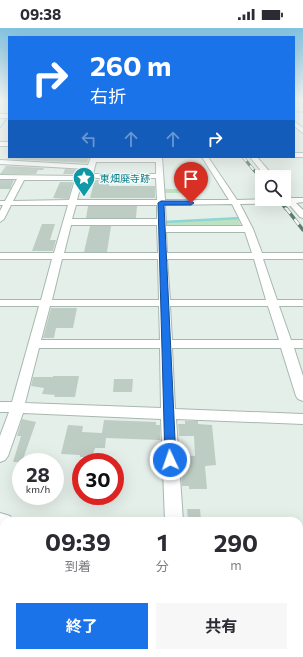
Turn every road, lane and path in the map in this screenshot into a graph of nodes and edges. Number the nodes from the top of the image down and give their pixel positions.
1 (206, 158) edge
2 (254, 158) edge
3 (159, 159) edge
4 (93, 161) edge
5 (0, 162) edge
6 (30, 164) junction
7 (264, 170) edge
8 (160, 176) junction
9 (0, 177) edge
10 (84, 177) junction
11 (21, 178) junction
12 (291, 200) edge
13 (303, 200) edge
14 (255, 201) edge
15 (291, 201) edge
16 (236, 202) junction
17 (4, 203) edge
18 (72, 203) junction
19 (161, 203) junction
20 (303, 215) edge
21 (0, 219) edge
22 (67, 222) junction
23 (162, 225) junction
24 (249, 229) junction
25 (0, 256) edge
26 (59, 256) junction
27 (162, 256) junction
28 (258, 256) junction
29 (303, 256) edge
30 (0, 303) edge
31 (46, 303) junction
32 (164, 303) junction
33 (273, 303) junction
34 (303, 303) edge
35 (34, 344) junction
36 (165, 344) junction
37 (286, 344) junction
38 (303, 344) edge
39 (303, 396) edge
40 (0, 407) edge
41 (17, 409) junction
42 (168, 414) junction
43 (303, 418) edge
44 (0, 456) edge
45 (174, 517) edge

1 - 16 street
2 - 7 street
3 - 4 street
3 - 8 street
4 - 6 street
4 - 10 street
5 - 6 street
6 - 11 street
8 - 10 street
8 - 19 street
9 - 11 street
10 - 11 street
10 - 18 street
11 - 17 street
12 - 13 street
14 - 16 street
15 - 20 street
16 - 19 street
16 - 24 street
17 - 18 street
17 - 21 street
18 - 19 street
18 - 22 street
19 - 23 street
22 - 23 street
22 - 26 street
23 - 24 street
23 - 27 street
24 - 28 street
25 - 26 street
26 - 27 street
26 - 31 street
27 - 28 street
27 - 32 street
28 - 29 street
28 - 33 street
30 - 31 street
31 - 32 street
31 - 35 street
32 - 33 street
32 - 36 street
33 - 34 street
33 - 37 street
35 - 36 street
35 - 41 street
36 - 37 street
36 - 42 street
37 - 38 street
37 - 39 street
40 - 41 street
41 - 42 street
41 - 44 street
42 - 43 street
42 - 45 street

